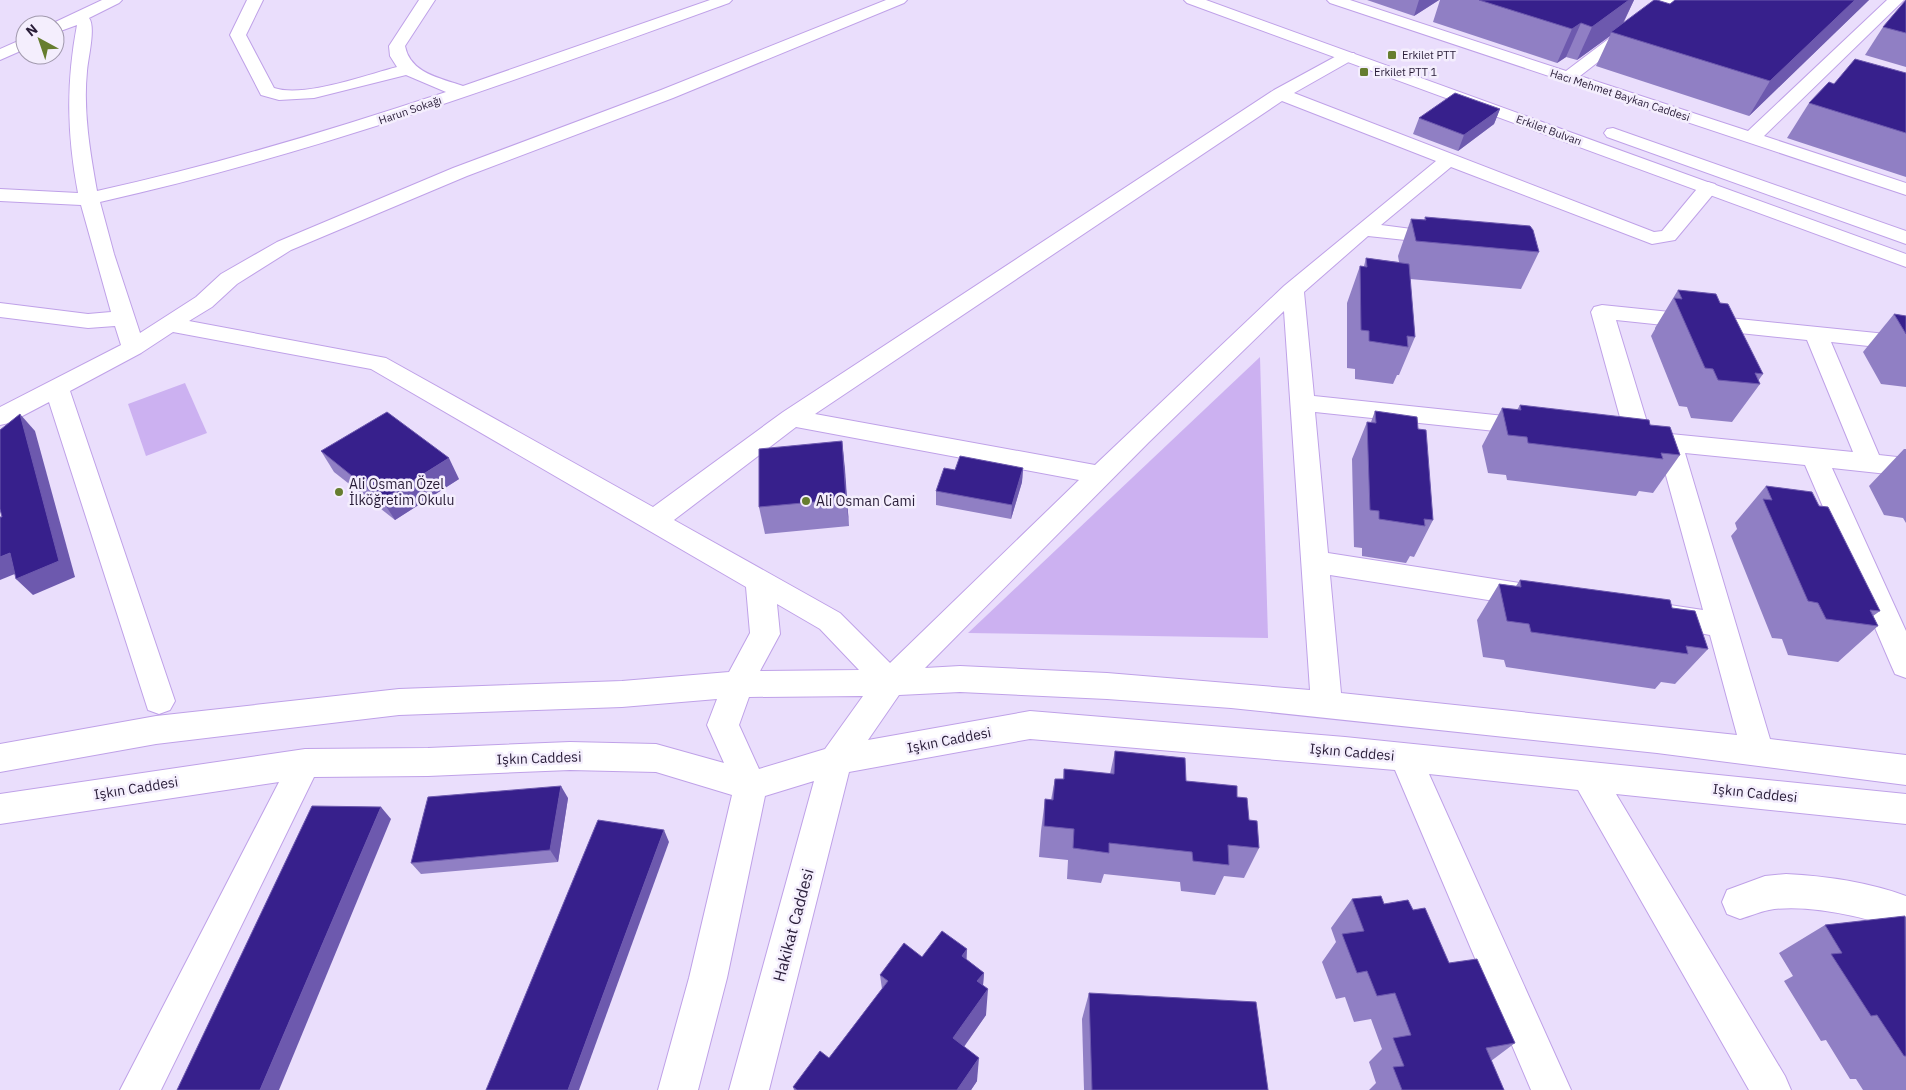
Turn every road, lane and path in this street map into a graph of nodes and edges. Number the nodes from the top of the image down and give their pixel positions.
1 (114, 0) edge
2 (255, 0) edge
3 (427, 0) edge
4 (899, 0) edge
5 (1192, 0) edge
6 (1238, 0) edge
7 (1335, 0) edge
8 (1670, 0) edge
9 (711, 2) edge
10 (1892, 5) edge
11 (1429, 15) dead end
12 (78, 16) junction
13 (1620, 18) edge
14 (65, 23) edge
15 (1637, 23) junction
16 (1412, 26) junction
17 (15, 48) edge
18 (1383, 52) dead end
19 (0, 55) edge
20 (1348, 56) junction
21 (1838, 56) junction
22 (1855, 60) edge
23 (408, 69) junction
24 (1568, 77) junction
25 (1814, 78) junction
26 (1832, 84) edge
27 (463, 92) junction
28 (1280, 94) junction
29 (1598, 128) dead end
30 (1751, 138) junction
31 (1448, 160) junction
32 (1708, 188) junction
33 (1906, 189) edge
34 (0, 195) edge
35 (89, 199) junction
36 (1364, 229) junction
37 (1906, 238) edge
38 (1466, 241) edge
39 (1906, 261) edge
40 (1293, 291) junction
41 (0, 310) edge
42 (124, 318) junction
43 (171, 325) junction
44 (1816, 334) junction
45 (1906, 343) edge
46 (133, 348) junction
47 (57, 388) junction
48 (1302, 403) junction
49 (0, 417) edge
50 (792, 418) junction
51 (1551, 430) edge
52 (1669, 442) junction
53 (1815, 458) junction
54 (1870, 463) junction
55 (1906, 467) edge
56 (1101, 475) junction
57 (655, 520) junction
58 (1316, 562) junction
59 (760, 581) junction
60 (1557, 600) edge
61 (1635, 612) edge
62 (1895, 616) edge
63 (1722, 625) junction
64 (1906, 666) edge
65 (890, 683) junction
66 (738, 684) junction
67 (159, 701) dead end
68 (1328, 706) junction
69 (1758, 751) junction
70 (1405, 757) junction
71 (0, 758) edge
72 (836, 760) junction
73 (305, 763) junction
74 (1906, 770) edge
75 (1587, 775) junction
76 (752, 786) junction
77 (0, 809) edge
78 (1906, 809) edge
79 (1740, 902) dead end
80 (1906, 914) edge
81 (140, 1090) edge
82 (678, 1090) edge
83 (749, 1090) edge
84 (1550, 1090) edge
85 (1771, 1090) edge

1 - 12 street
2 - 23 street
3 - 23 street
4 - 43 street
5 - 20 street, Erkilet Bulvarı
6 - 18 street
7 - 16 street, Hacı Mehmet Baykan Caddesi
8 - 15 street
9 - 27 street, Harun Sokağı
10 - 21 street
11 - 16 street
12 - 14 street
12 - 35 street
13 - 15 street
15 - 24 street
16 - 24 street, Hacı Mehmet Baykan Caddesi
17 - 19 street
20 - 28 street
20 - 32 street, Erkilet Bulvarı
21 - 22 street
21 - 25 street
23 - 27 street
24 - 30 street, Hacı Mehmet Baykan Caddesi
25 - 26 street
25 - 30 street
27 - 35 street, Harun Sokağı
28 - 31 street
28 - 50 street
29 - 37 street, Erkilet Bulvarı
30 - 33 street, Hacı Mehmet Baykan Caddesi
31 - 32 street
31 - 36 street
32 - 39 street, Erkilet Bulvarı
34 - 35 street, Harun Sokağı
35 - 42 street
36 - 38 street
36 - 40 street
40 - 48 street
40 - 56 street
41 - 42 street
42 - 46 street
43 - 46 street
43 - 57 street
44 - 45 street
44 - 52 street
44 - 54 street
46 - 47 street
47 - 49 street
47 - 67 street
48 - 51 street
48 - 58 street
50 - 56 street
50 - 57 street
52 - 53 street
52 - 63 street
53 - 54 street
53 - 62 street
54 - 55 street
56 - 65 street
57 - 59 street
58 - 60 street
58 - 68 street
59 - 65 street
59 - 66 street
61 - 63 street
62 - 64 street
63 - 69 street
65 - 66 street
65 - 68 street
65 - 72 street
66 - 71 street
66 - 76 street
68 - 69 street
69 - 74 street
70 - 72 street, Işkın Caddesi
70 - 75 street, Işkın Caddesi
70 - 84 street
72 - 76 street, Işkın Caddesi
72 - 83 street, Hakikat Caddesi
73 - 76 street, Işkın Caddesi
73 - 77 street, Işkın Caddesi
73 - 81 street
75 - 78 street, Işkın Caddesi
75 - 85 street
76 - 82 street
79 - 80 street

